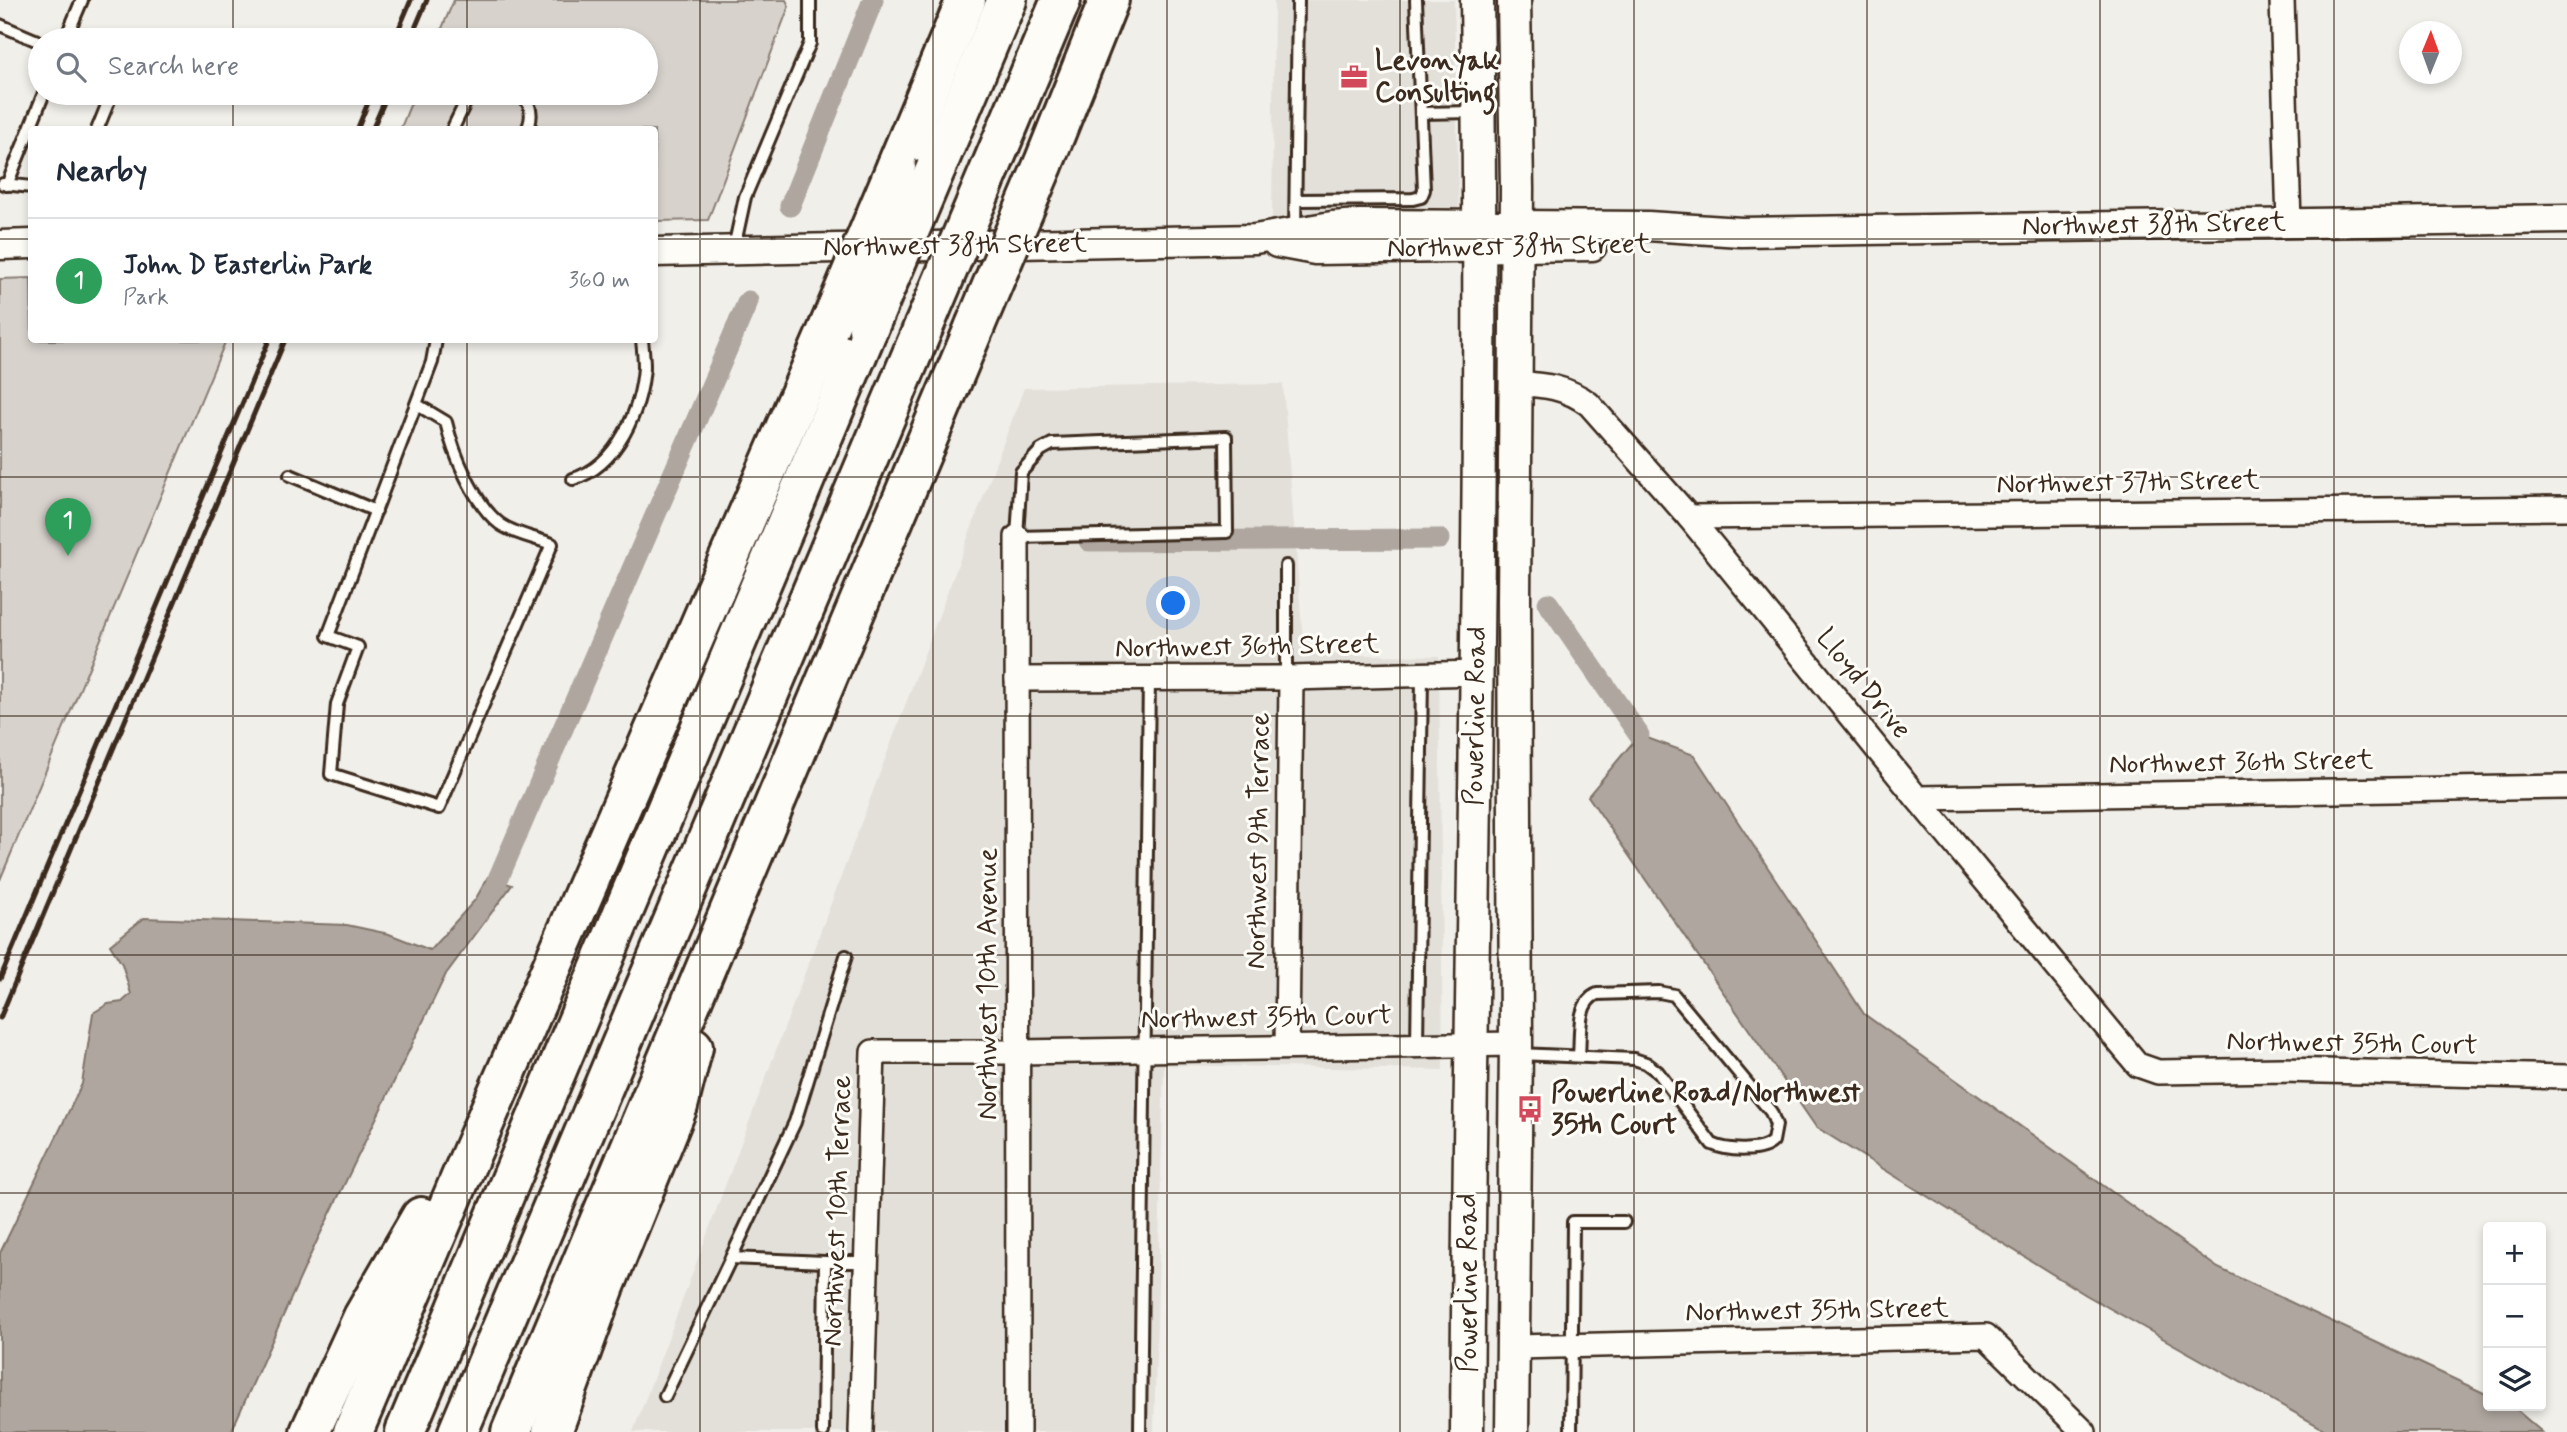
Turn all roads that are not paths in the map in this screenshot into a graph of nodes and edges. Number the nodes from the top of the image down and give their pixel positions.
1 (82, 0) edge
2 (810, 0) edge
3 (966, 0) edge
4 (1007, 0) edge
5 (1061, 0) edge
6 (1109, 0) edge
7 (1298, 0) edge
8 (1416, 0) edge
9 (1477, 0) edge
10 (1514, 0) edge
11 (2282, 0) edge
12 (0, 25) edge
13 (70, 28) edge
14 (28, 36) edge
15 (39, 105) edge
16 (107, 105) edge
17 (464, 105) edge
18 (529, 105) edge
19 (1479, 112) junction
20 (1421, 113) junction
21 (29, 126) edge
22 (99, 126) edge
23 (454, 126) edge
24 (528, 126) edge
25 (28, 129) edge
26 (3, 184) edge
27 (28, 187) edge
28 (1296, 200) junction
29 (2567, 219) edge
30 (2289, 223) junction
31 (1294, 232) junction
32 (1480, 237) junction
33 (1516, 237) junction
34 (1255, 239) junction
35 (28, 244) edge
36 (0, 245) edge
37 (734, 251) junction
38 (658, 252) edge
39 (435, 343) edge
40 (642, 343) edge
41 (1515, 383) junction
42 (416, 404) junction
43 (290, 475) dead end
44 (573, 480) dead end
45 (2567, 508) edge
46 (376, 511) junction
47 (1689, 517) junction
48 (1017, 537) junction
49 (1286, 566) dead end
50 (1478, 673) junction
51 (1422, 675) junction
52 (1149, 678) junction
53 (1288, 678) junction
54 (1017, 679) junction
55 (2567, 787) edge
56 (1917, 798) junction
57 (723, 926) junction
58 (846, 956) dead end
59 (648, 977) junction
60 (1470, 1044) junction
61 (1417, 1045) junction
62 (1287, 1047) junction
63 (1516, 1049) junction
64 (1146, 1050) junction
65 (1017, 1052) junction
66 (1579, 1055) junction
67 (2138, 1065) joint
68 (507, 1070) junction
69 (2567, 1077) edge
70 (1625, 1222) dead end
71 (731, 1258) junction
72 (825, 1262) junction
73 (866, 1262) junction
74 (564, 1304) junction
75 (1572, 1346) junction
76 (1513, 1348) junction
77 (666, 1396) dead end
78 (310, 1432) edge
79 (353, 1432) edge
80 (405, 1432) edge
81 (458, 1432) edge
82 (511, 1432) edge
83 (552, 1432) edge
84 (823, 1432) edge
85 (861, 1432) edge
86 (1018, 1432) edge
87 (1140, 1432) edge
88 (1467, 1432) edge
89 (1512, 1432) edge
90 (1571, 1432) edge
91 (2084, 1432) edge

1 - 13 lane
2 - 37 lane
3 - 68 highway, bridge
4 - 80 highway, bridge
5 - 59 highway, bridge
6 - 57 highway, bridge
7 - 28 lane
8 - 20 lane
9 - 19 main road, Powerline Road
10 - 33 main road, Powerline Road
11 - 30 street
12 - 14 lane
15 - 21 lane
16 - 22 lane
17 - 23 lane
18 - 24 lane
19 - 20 lane
19 - 32 main road, Powerline Road
20 - 28 lane
25 - 26 lane
26 - 27 lane
28 - 31 lane
29 - 30 street, Northwest 38th Street
30 - 33 street, Northwest 38th Street
31 - 32 street, Northwest 38th Street
31 - 34 street, Northwest 38th Street
32 - 33 street, Northwest 38th Street
32 - 34 street, Northwest 38th Street
32 - 50 main road, Powerline Road
33 - 41 main road, Powerline Road
34 - 37 street, Northwest 38th Street
35 - 36 street
37 - 38 street, Northwest 38th Street
39 - 42 lane
40 - 44 lane
41 - 47 street, Lloyd Drive
41 - 63 main road, Powerline Road
42 - 46 lane
42 - 46 lane
43 - 46 lane
45 - 47 street, Northwest 37th Street
47 - 56 street, Lloyd Drive
48 - 48 lane
48 - 54 street, Northwest 10th Avenue
49 - 53 lane
50 - 51 street, Northwest 36th Street
50 - 60 main road, Powerline Road
51 - 53 street, Northwest 36th Street
51 - 61 lane
52 - 53 street, Northwest 36th Street
52 - 54 street, Northwest 36th Street
52 - 64 lane
53 - 62 street, Northwest 9th Terrace
54 - 65 street, Northwest 10th Avenue
55 - 56 street, Northwest 36th Street
56 - 67 street, Lloyd Drive
57 - 74 highway
57 - 83 highway
58 - 71 lane
59 - 74 highway
59 - 81 highway
60 - 61 street, Northwest 35th Court
60 - 63 street, Northwest 35th Court
60 - 88 main road, Powerline Road
61 - 62 street, Northwest 35th Court
62 - 64 street, Northwest 35th Court
63 - 66 lane
63 - 76 main road, Powerline Road
64 - 65 street, Northwest 35th Court
64 - 87 lane
65 - 73 street, Northwest 10th Terrace
65 - 86 street, Northwest 10th Avenue
66 - 66 lane
67 - 69 street, Northwest 35th Court
68 - 78 highway
68 - 79 highway
70 - 75 lane
71 - 72 lane
71 - 77 lane
72 - 73 lane
72 - 84 lane
73 - 85 street, Northwest 10th Terrace
74 - 82 highway
75 - 76 street, Northwest 35th Street
75 - 90 lane
75 - 91 street, Northwest 35th Street
76 - 89 main road, Powerline Road

